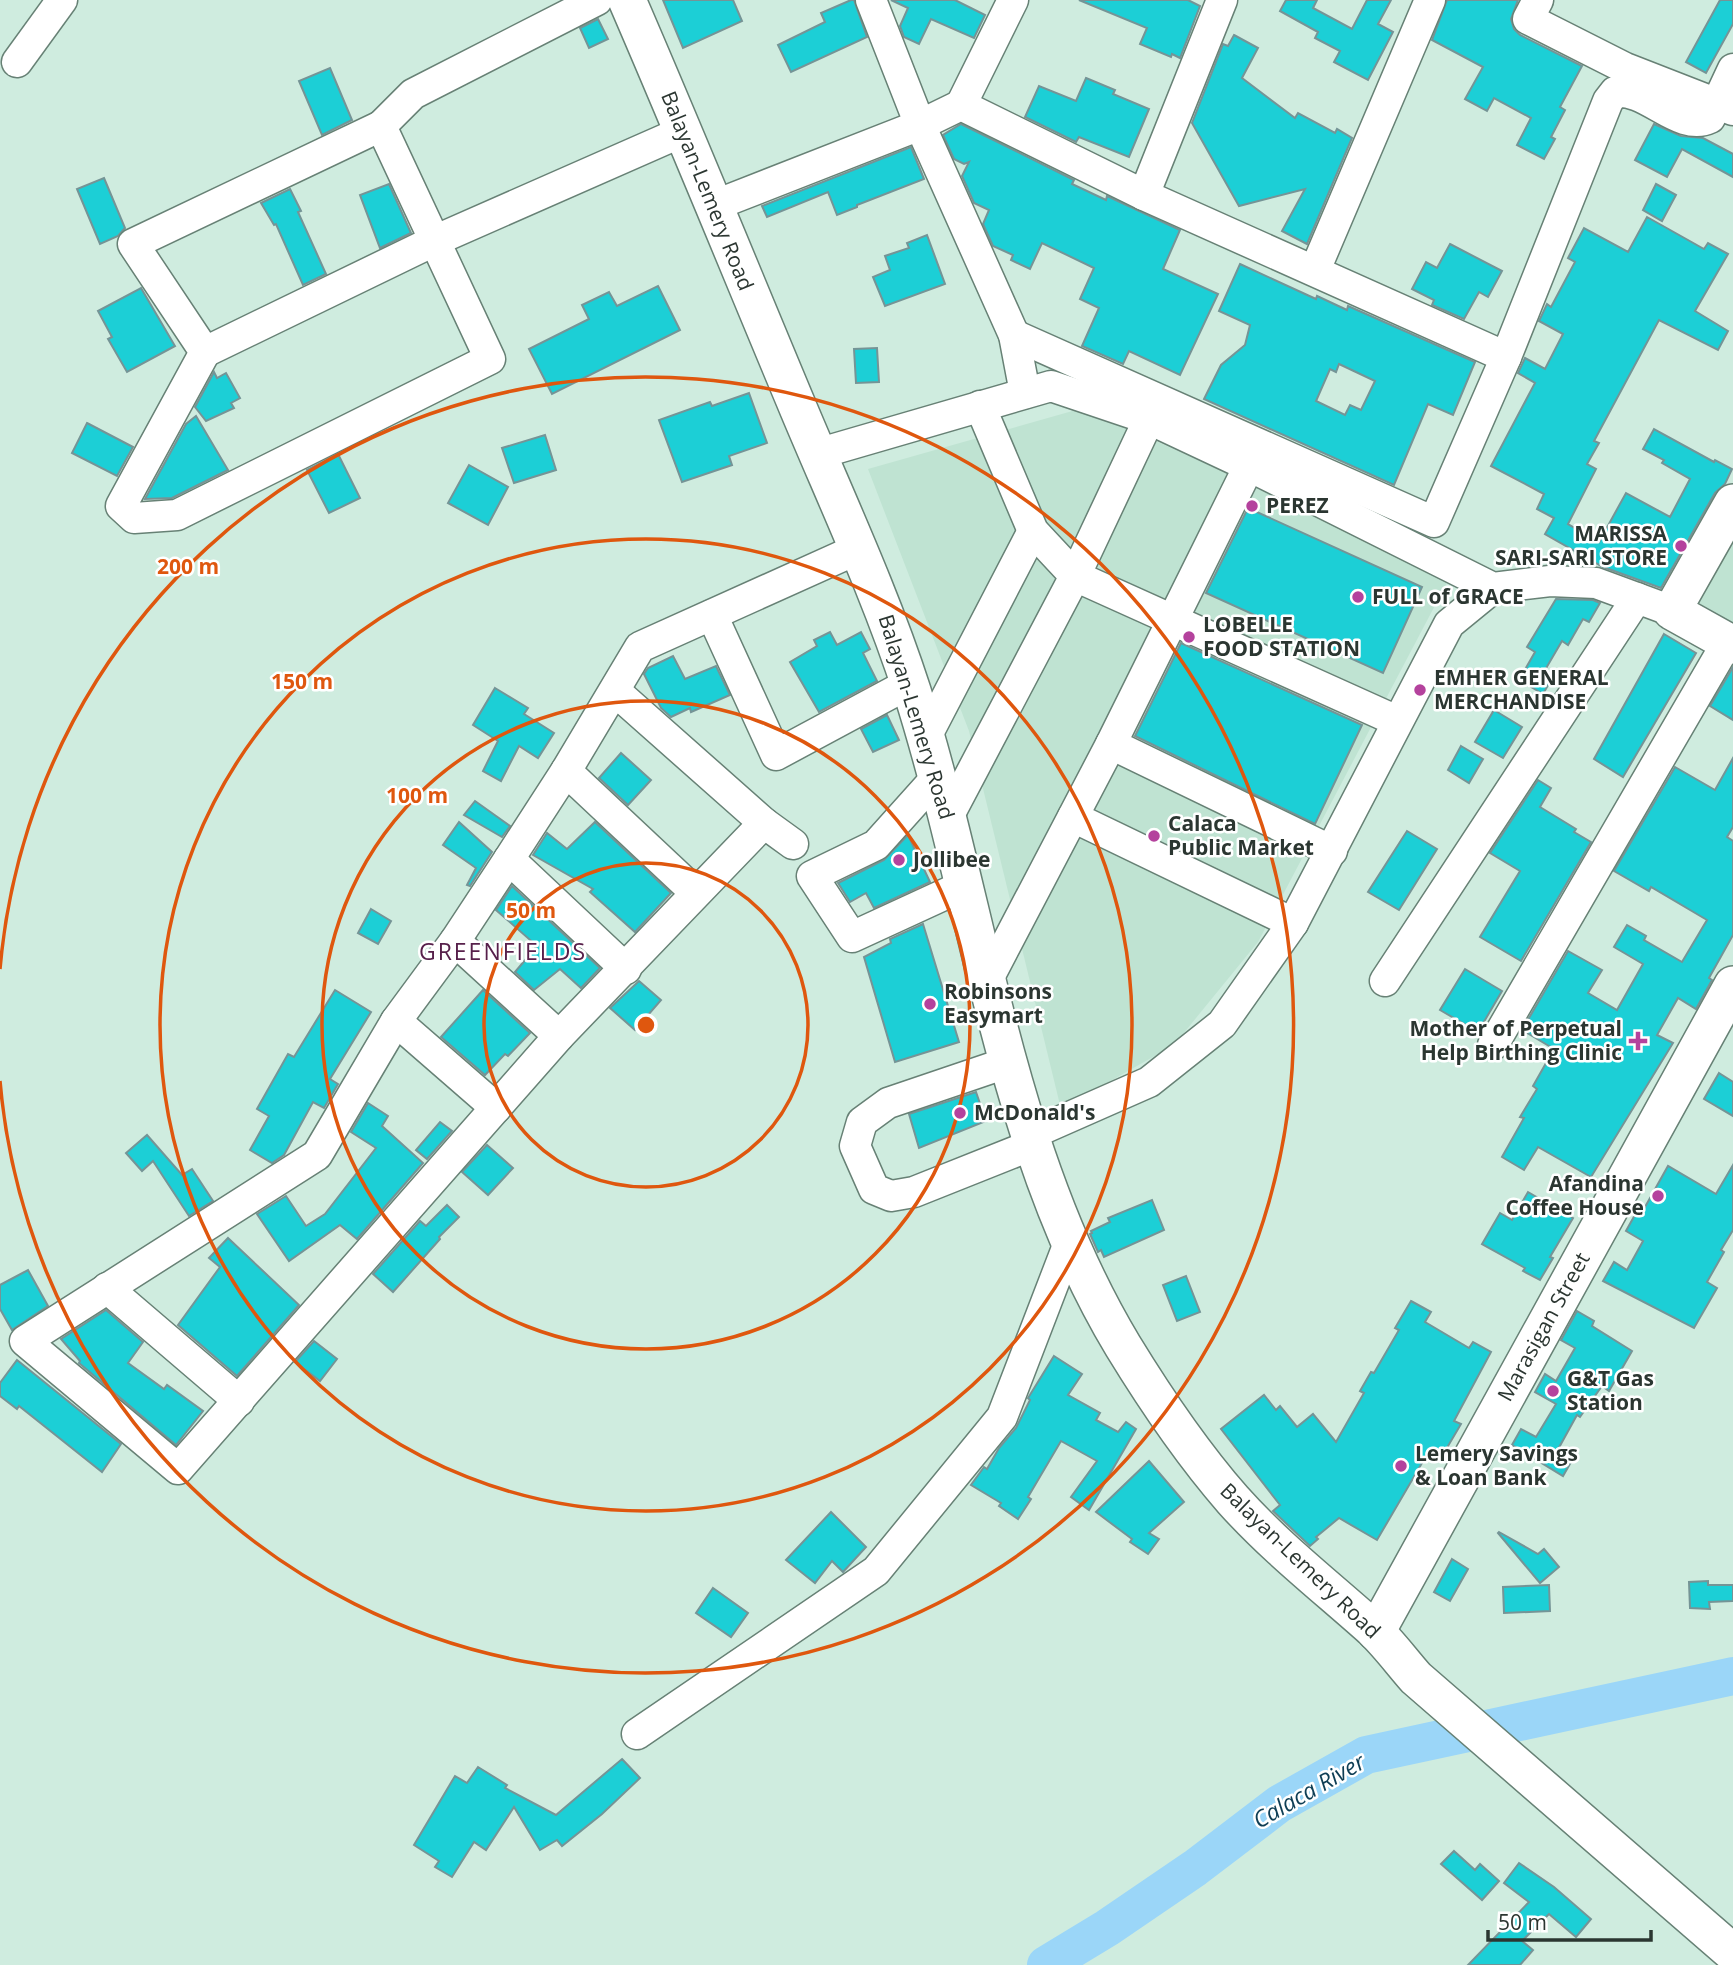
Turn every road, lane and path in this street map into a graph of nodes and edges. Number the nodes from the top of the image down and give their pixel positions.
1 (62, 0) edge
2 (597, 0) edge
3 (627, 0) edge
4 (871, 0) edge
5 (1013, 0) edge
6 (1222, 0) edge
7 (1430, 0) edge
8 (1533, 10) edge
9 (18, 62) dead end
10 (1733, 69) edge
11 (961, 105) junction
12 (1725, 106) edge
13 (920, 125) junction
14 (381, 126) junction
15 (684, 131) junction
16 (1144, 195) junction
17 (713, 206) junction
18 (434, 241) junction
19 (1315, 270) junction
20 (1014, 335) junction
21 (205, 352) junction
22 (1506, 357) junction
23 (1025, 393) junction
24 (980, 407) junction
25 (1149, 419) junction
26 (817, 454) junction
27 (1249, 466) junction
28 (1733, 503) edge
29 (1033, 531) junction
30 (860, 548) junction
31 (1075, 576) junction
32 (1493, 588) junction
33 (1637, 598) junction
34 (1672, 611) junction
35 (712, 615) junction
36 (1172, 619) junction
37 (1730, 643) edge
38 (910, 683) junction
39 (615, 691) junction
40 (1397, 721) junction
41 (926, 737) junction
42 (1111, 744) junction
43 (566, 771) junction
44 (937, 776) junction
45 (948, 817) junction
46 (1073, 817) junction
47 (764, 823) junction
48 (793, 844) dead end
49 (1332, 851) junction
50 (509, 859) junction
51 (965, 885) junction
52 (696, 893) junction
53 (1293, 923) junction
54 (455, 941) junction
55 (626, 969) junction
56 (988, 979) junction
57 (1385, 981) dead end
58 (1733, 985) edge
59 (396, 1021) junction
60 (559, 1036) junction
61 (1493, 1045) dead end
62 (1009, 1062) junction
63 (495, 1108) junction
64 (1031, 1140) junction
65 (1069, 1243) junction
66 (107, 1288) junction
67 (239, 1401) junction
68 (1376, 1632) junction
69 (637, 1734) dead end
70 (1733, 1953) edge

1 - 9 street
2 - 14 street
3 - 15 main road, Balayan-Lemery Road
4 - 13 street
5 - 11 street
6 - 16 street
7 - 19 street
8 - 12 street
10 - 12 street
11 - 13 street
11 - 16 street
12 - 22 street
13 - 17 street
13 - 20 street
14 - 18 street
14 - 21 street
15 - 17 main road, Balayan-Lemery Road
15 - 18 street
16 - 19 street
17 - 26 main road, Balayan-Lemery Road
18 - 21 street
18 - 21 street
19 - 22 street
20 - 22 street
20 - 23 street
23 - 24 street
23 - 25 street
24 - 26 street
24 - 29 street
25 - 27 street
25 - 31 street
26 - 30 main road, Balayan-Lemery Road
27 - 32 street
27 - 36 street
28 - 34 main road
29 - 31 street
29 - 41 street
30 - 35 street
30 - 38 main road, Balayan-Lemery Road
31 - 36 street
31 - 45 street
32 - 33 street
32 - 40 street
33 - 34 street
33 - 57 street
34 - 37 main road
35 - 38 street
35 - 39 street
36 - 40 street
36 - 42 street
37 - 61 street
38 - 41 main road, Balayan-Lemery Road
39 - 43 street
39 - 47 street
40 - 49 street
41 - 44 main road, Balayan-Lemery Road
42 - 46 street
42 - 49 street
43 - 50 street
43 - 52 street
44 - 45 main road, Balayan-Lemery Road
44 - 51 street
45 - 51 main road, Balayan-Lemery Road
46 - 53 street
46 - 56 street
47 - 48 street
47 - 52 street
49 - 53 street
50 - 54 street
50 - 55 street
51 - 56 main road, Balayan-Lemery Road
52 - 55 street
53 - 64 street
54 - 59 street
54 - 60 street
55 - 60 street
56 - 62 main road, Balayan-Lemery Road
58 - 68 main road, Marasigan Street
59 - 63 street
59 - 66 street
60 - 63 street
62 - 64 main road, Balayan-Lemery Road
62 - 64 street
63 - 67 street
64 - 65 main road, Balayan-Lemery Road
65 - 68 main road, Balayan-Lemery Road
65 - 69 street
66 - 67 street
66 - 67 street
68 - 70 main road, Balayan-Lemery Road

